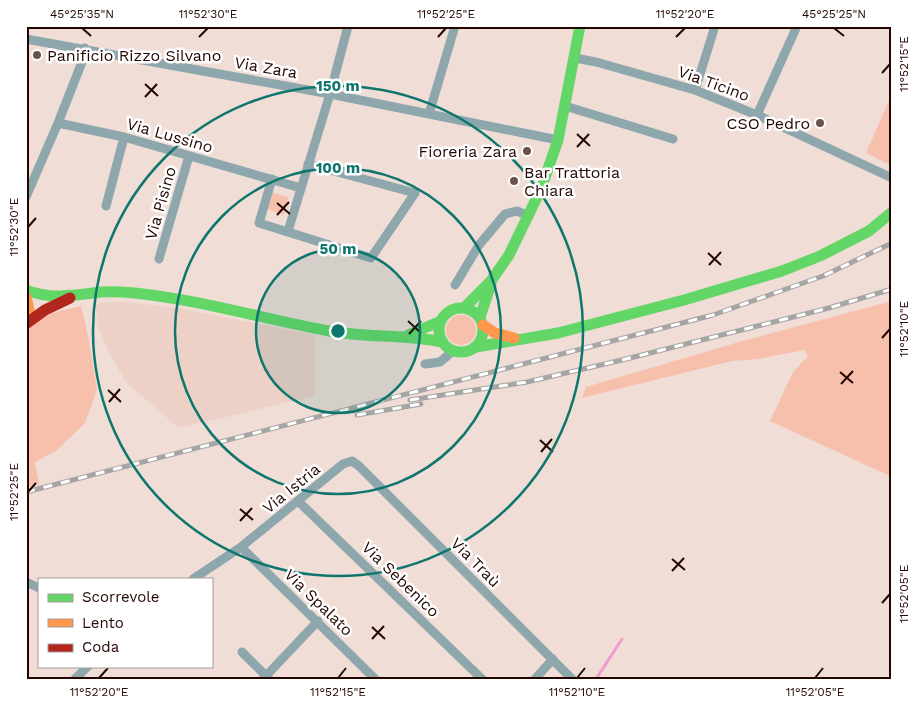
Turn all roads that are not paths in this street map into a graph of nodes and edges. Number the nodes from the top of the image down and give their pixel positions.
1 (348, 26) edge
2 (455, 26) edge
3 (580, 26) edge
4 (715, 26) edge
5 (797, 26) edge
6 (26, 39) edge
7 (85, 48) junction
8 (575, 58) junction
9 (696, 90) junction
10 (330, 94) junction
11 (565, 106) junction
12 (429, 114) junction
13 (757, 115) junction
14 (58, 123) junction
15 (124, 137) junction
16 (673, 139) dead end
17 (558, 140) junction
18 (189, 156) junction
19 (308, 164) junction
20 (892, 178) edge
21 (272, 180) junction
22 (301, 188) junction
23 (26, 197) edge
24 (106, 206) dead end
25 (892, 212) edge
26 (529, 216) junction
27 (288, 232) junction
28 (160, 259) dead end
29 (492, 282) junction
30 (455, 285) dead end
31 (26, 290) edge
32 (26, 296) edge
33 (75, 296) junction
34 (464, 308) junction
35 (441, 321) junction
36 (482, 321) junction
37 (26, 324) edge
38 (405, 336) junction
39 (519, 339) junction
40 (442, 342) junction
41 (476, 347) junction
42 (454, 351) junction
43 (425, 364) dead end
44 (359, 466) joint
45 (299, 502) junction
46 (241, 547) junction
47 (194, 578) edge
48 (26, 582) edge
49 (38, 588) edge
50 (318, 621) junction
51 (242, 652) dead end
52 (552, 659) junction
53 (86, 668) edge
54 (266, 678) edge
55 (75, 679) edge
56 (375, 679) edge
57 (482, 679) edge
58 (535, 679) edge
59 (572, 679) edge

1 - 10 street
2 - 12 street
3 - 8 main road
4 - 9 street
5 - 13 street
6 - 7 street, Via Zara
7 - 10 street, Via Zara
7 - 14 street
8 - 9 street, Via Ticino
8 - 11 main road
9 - 13 street, Via Ticino
10 - 12 street, Via Zara
10 - 19 street
11 - 16 street
11 - 17 main road
12 - 17 street, Via Zara
13 - 20 street, Via Ticino
14 - 15 street, Via Lussino
14 - 23 street
15 - 18 street, Via Lussino
15 - 24 street
17 - 26 main road
18 - 21 street, Via Lussino
18 - 28 street, Via Pisino
19 - 22 street
19 - 27 street
21 - 22 street, Via Lussino
21 - 27 street
22 - 27 street
25 - 39 main road
26 - 29 main road
26 - 30 street
29 - 34 main road
29 - 36 main road
31 - 33 main road
32 - 37 main road
33 - 37 main road
33 - 38 main road
34 - 35 main road
34 - 36 main road
35 - 38 main road
35 - 40 main road
36 - 39 main road
36 - 41 main road
38 - 40 main road
39 - 41 main road
40 - 42 main road
41 - 42 main road
42 - 43 street
44 - 45 street, Via Istria
44 - 52 street, Via Traù
45 - 46 street, Via Istria
45 - 57 street, Via Sebenico
46 - 47 street, Via Istria
46 - 50 street, Via Spalato
48 - 49 street
50 - 54 street
50 - 56 street, Via Spalato
51 - 54 street
52 - 58 street
52 - 59 street, Via Traù
53 - 55 street

